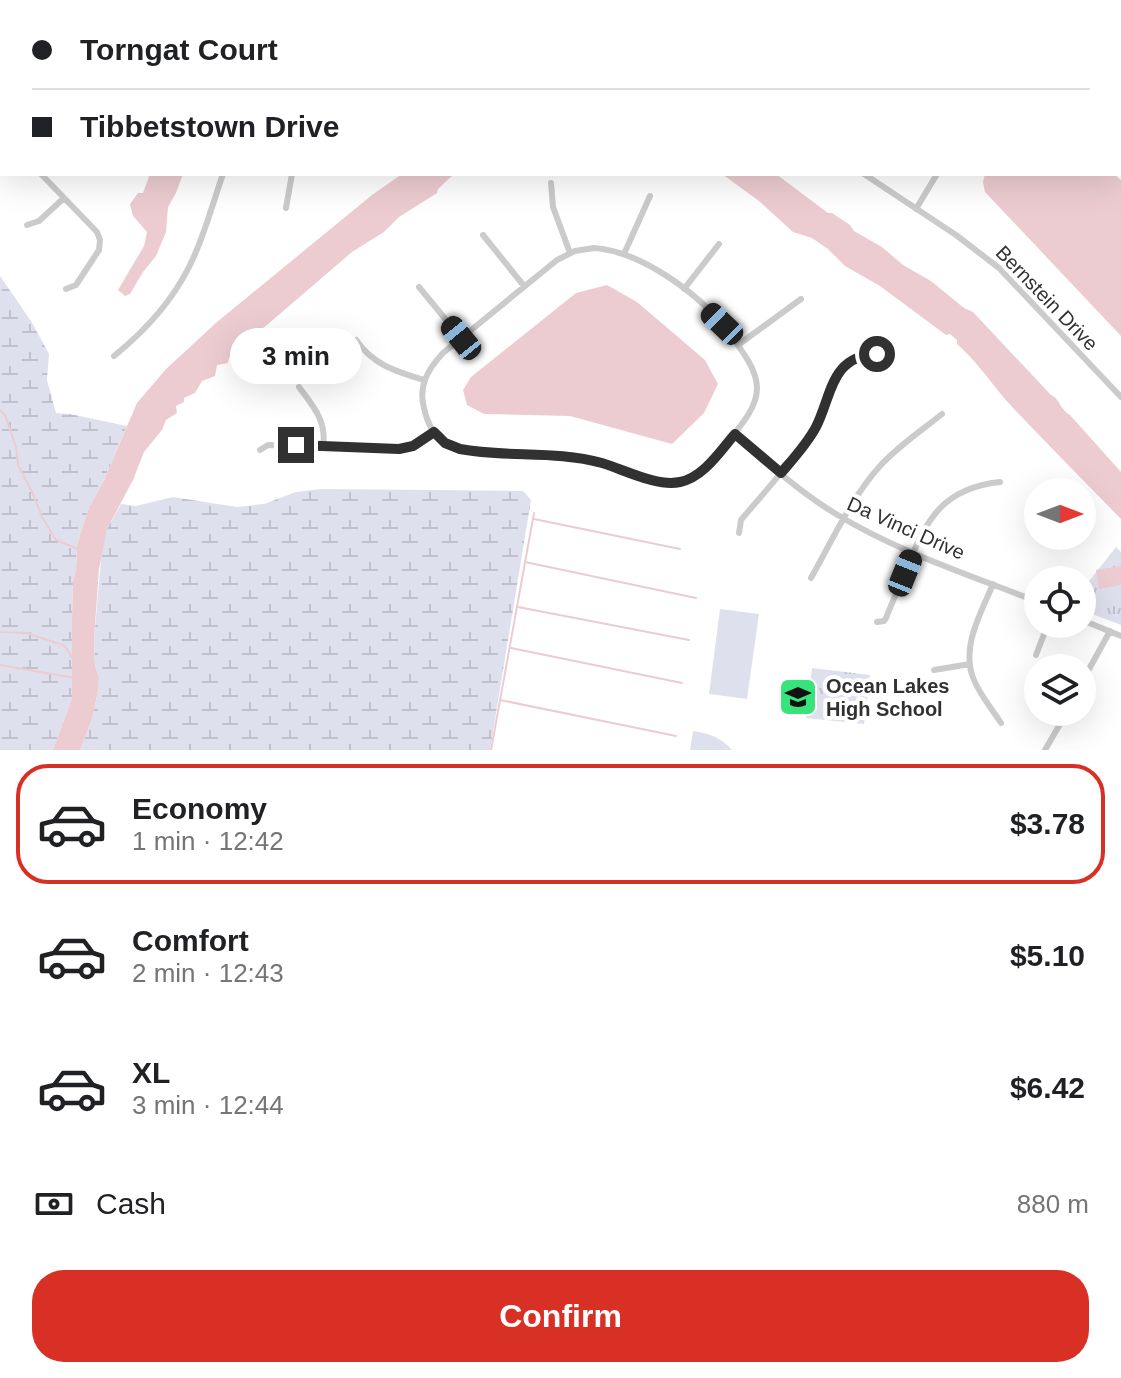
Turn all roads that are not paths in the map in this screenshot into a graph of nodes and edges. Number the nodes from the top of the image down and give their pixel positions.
1 (43, 176) edge
2 (222, 176) edge
3 (292, 176) edge
4 (867, 176) edge
5 (936, 176) edge
6 (551, 183) dead end
7 (650, 196) dead end
8 (64, 198) junction
9 (286, 208) dead end
10 (916, 209) junction
11 (27, 225) dead end
12 (483, 235) dead end
13 (719, 244) dead end
14 (570, 253) junction
15 (624, 254) junction
16 (524, 286) junction
17 (419, 287) dead end
18 (66, 289) dead end
19 (684, 289) junction
20 (801, 299) dead end
21 (461, 338) junction
22 (356, 340) dead end
23 (738, 345) junction
24 (885, 355) dead end
25 (114, 356) dead end
26 (424, 380) junction
27 (299, 387) dead end
28 (1121, 397) edge
29 (942, 414) dead end
30 (434, 432) junction
31 (735, 434) junction
32 (323, 446) junction
33 (260, 450) dead end
34 (781, 473) junction
35 (1000, 482) dead end
36 (844, 519) junction
37 (739, 533) dead end
38 (913, 552) junction
39 (811, 578) dead end
40 (993, 584) junction
41 (1024, 596) edge
42 (877, 622) dead end
43 (1096, 626) edge
44 (1110, 631) junction
45 (1121, 636) edge
46 (1096, 656) edge
47 (970, 664) junction
48 (934, 670) dead end
49 (1001, 723) dead end
50 (1059, 726) edge
51 (1045, 750) edge

1 - 8 street
2 - 25 street
3 - 9 street
4 - 10 street, Bernstein Drive
5 - 10 street
6 - 14 street
7 - 15 street
8 - 11 street
8 - 18 street
10 - 28 street, Bernstein Drive
12 - 16 street
13 - 19 street
14 - 15 street
14 - 16 street
15 - 19 street
16 - 21 street
17 - 21 street
19 - 23 street
20 - 23 street
21 - 26 street
22 - 26 street
23 - 31 street
24 - 34 street
26 - 30 street
27 - 32 street
29 - 36 street
30 - 31 street
30 - 32 street
31 - 34 street, Da Vinci Drive
32 - 33 street
34 - 36 street, Da Vinci Drive
34 - 37 street
35 - 38 street
36 - 38 street, Da Vinci Drive
36 - 39 street
38 - 40 street, Da Vinci Drive
38 - 42 street
40 - 41 street, Da Vinci Drive
40 - 47 street
43 - 44 street
44 - 45 street
44 - 46 street
47 - 48 street
47 - 49 street
50 - 51 street

